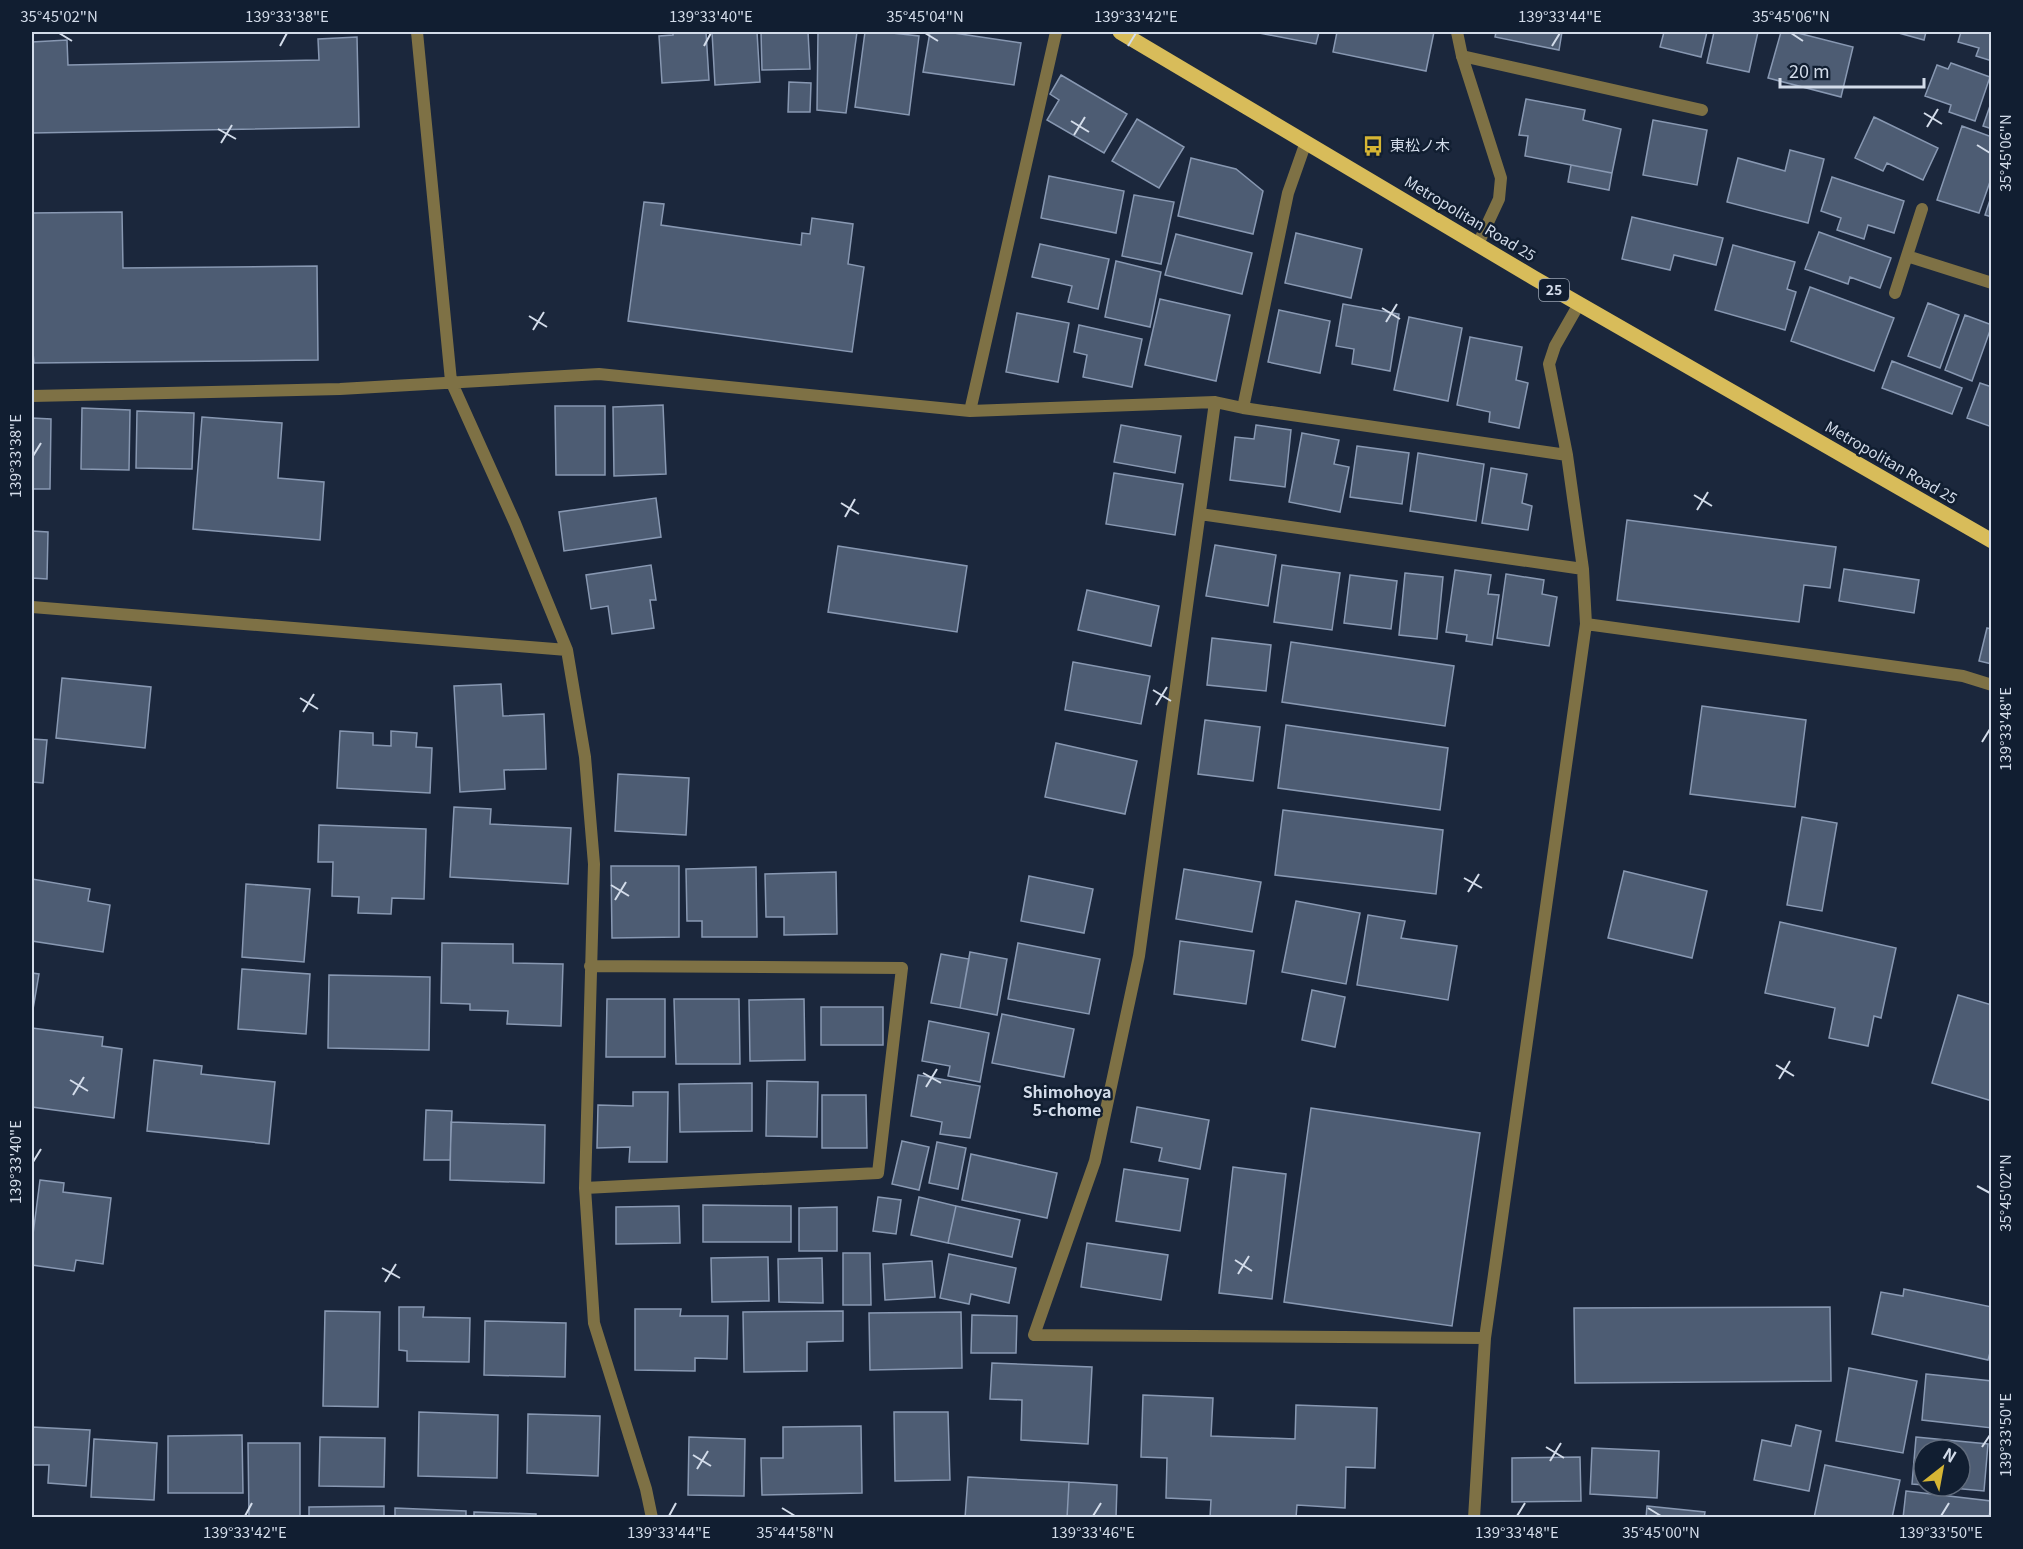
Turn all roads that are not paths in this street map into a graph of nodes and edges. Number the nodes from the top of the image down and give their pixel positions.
1 (417, 32) edge
2 (1056, 32) edge
3 (1120, 32) edge
4 (1457, 32) edge
5 (1462, 56) junction
6 (1702, 110) dead end
7 (1306, 142) junction
8 (1922, 209) dead end
9 (1478, 244) junction
10 (1907, 256) junction
11 (1992, 283) edge
12 (1895, 293) dead end
13 (1579, 304) junction
14 (451, 381) junction
15 (32, 396) edge
16 (1215, 402) junction
17 (1243, 408) junction
18 (970, 411) junction
19 (1567, 455) junction
20 (1200, 514) junction
21 (1992, 541) edge
22 (1583, 569) junction
23 (32, 607) edge
24 (1586, 624) junction
25 (567, 650) junction
26 (1992, 685) edge
27 (590, 966) junction
28 (585, 1188) junction
29 (1485, 1338) junction
30 (652, 1518) edge
31 (1474, 1518) edge

1 - 14 street
2 - 18 street
3 - 7 main road, Metropolitan Road 25 / 25
4 - 5 street
5 - 6 street
5 - 9 street
7 - 9 main road, Metropolitan Road 25 / 25
7 - 17 street
8 - 10 street
9 - 13 main road, Metropolitan Road 25 / 25
10 - 11 street
10 - 12 street
13 - 19 street
13 - 21 main road, Metropolitan Road 25 / 25
14 - 15 street
14 - 18 street
14 - 25 street
16 - 17 street
16 - 18 street
16 - 20 street
17 - 19 street
19 - 22 street
20 - 22 street
20 - 29 street
22 - 24 street
23 - 25 street
24 - 26 street
24 - 29 street
25 - 27 street
27 - 28 street
27 - 28 street
28 - 30 street
29 - 31 street

